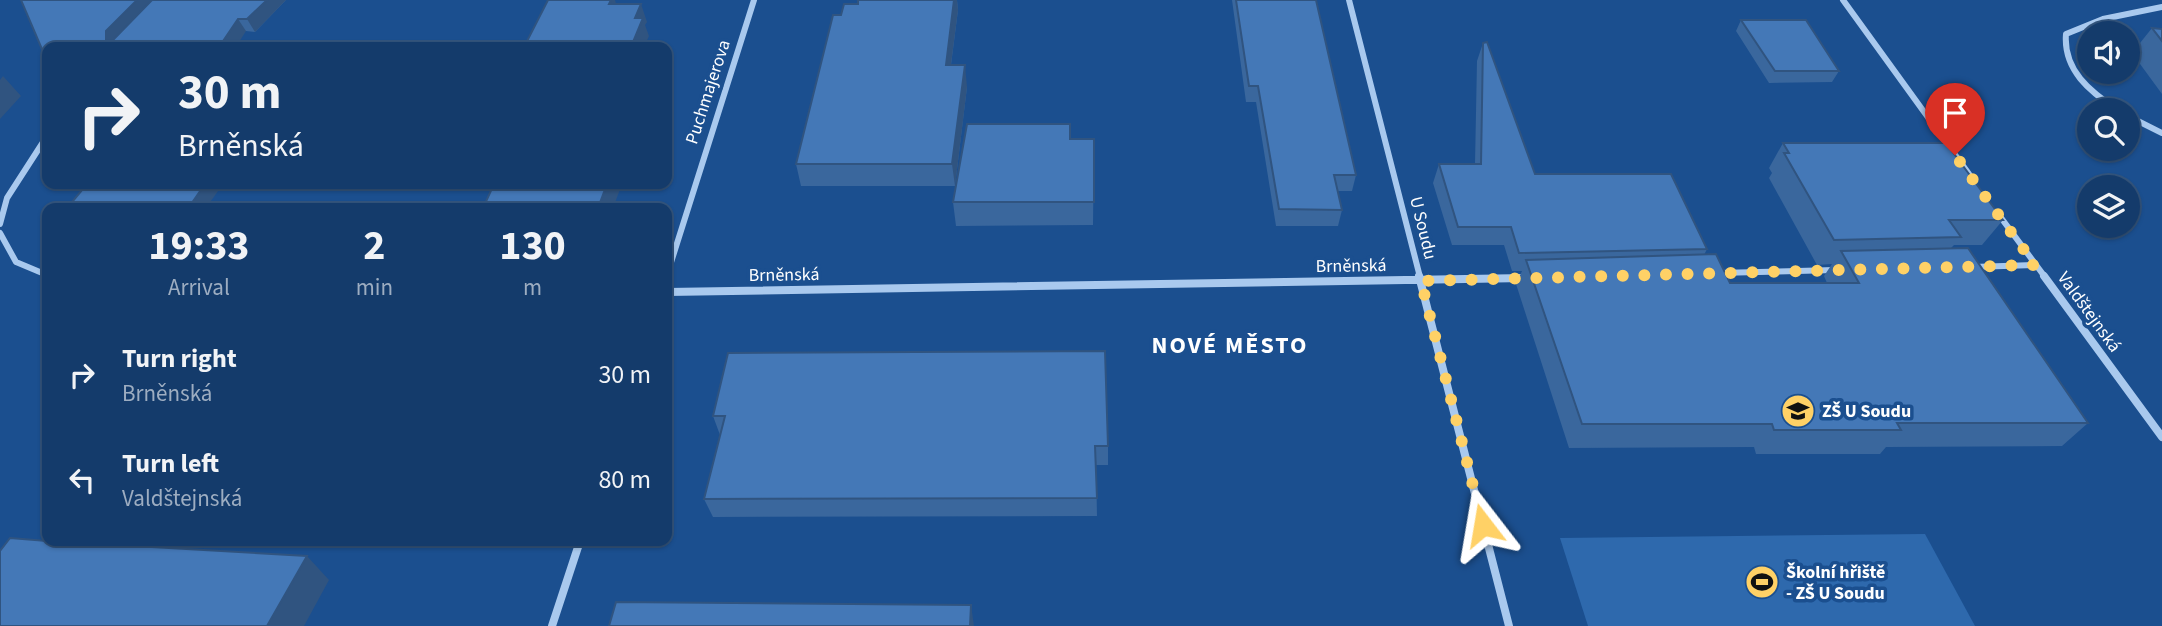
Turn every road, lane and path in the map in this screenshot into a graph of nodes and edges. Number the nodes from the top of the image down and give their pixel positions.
1 (754, 0) edge
2 (1349, 0) edge
3 (1843, 0) edge
4 (2162, 7) edge
5 (2100, 98) edge
6 (2140, 122) edge
7 (2162, 133) edge
8 (42, 144) edge
9 (1971, 177) edge
10 (1995, 210) edge
11 (0, 224) edge
12 (0, 233) edge
13 (672, 259) edge
14 (2035, 265) junction
15 (1965, 267) edge
16 (1839, 270) dead end
17 (1714, 273) edge
18 (42, 274) edge
19 (1532, 278) edge
20 (1421, 281) junction
21 (672, 292) edge
22 (2162, 437) edge
23 (578, 546) edge
24 (552, 626) edge
25 (1509, 626) edge

1 - 13 street, Puchmajerova
2 - 20 street, U Soudu
3 - 9 street
4 - 5 street
6 - 7 street
8 - 11 street
10 - 14 street, Valdštejnská
12 - 18 street
14 - 15 street
14 - 22 street, Valdštejnská
16 - 17 street
19 - 20 street, Brněnská
20 - 21 street, Brněnská
20 - 25 street, U Soudu
23 - 24 street

